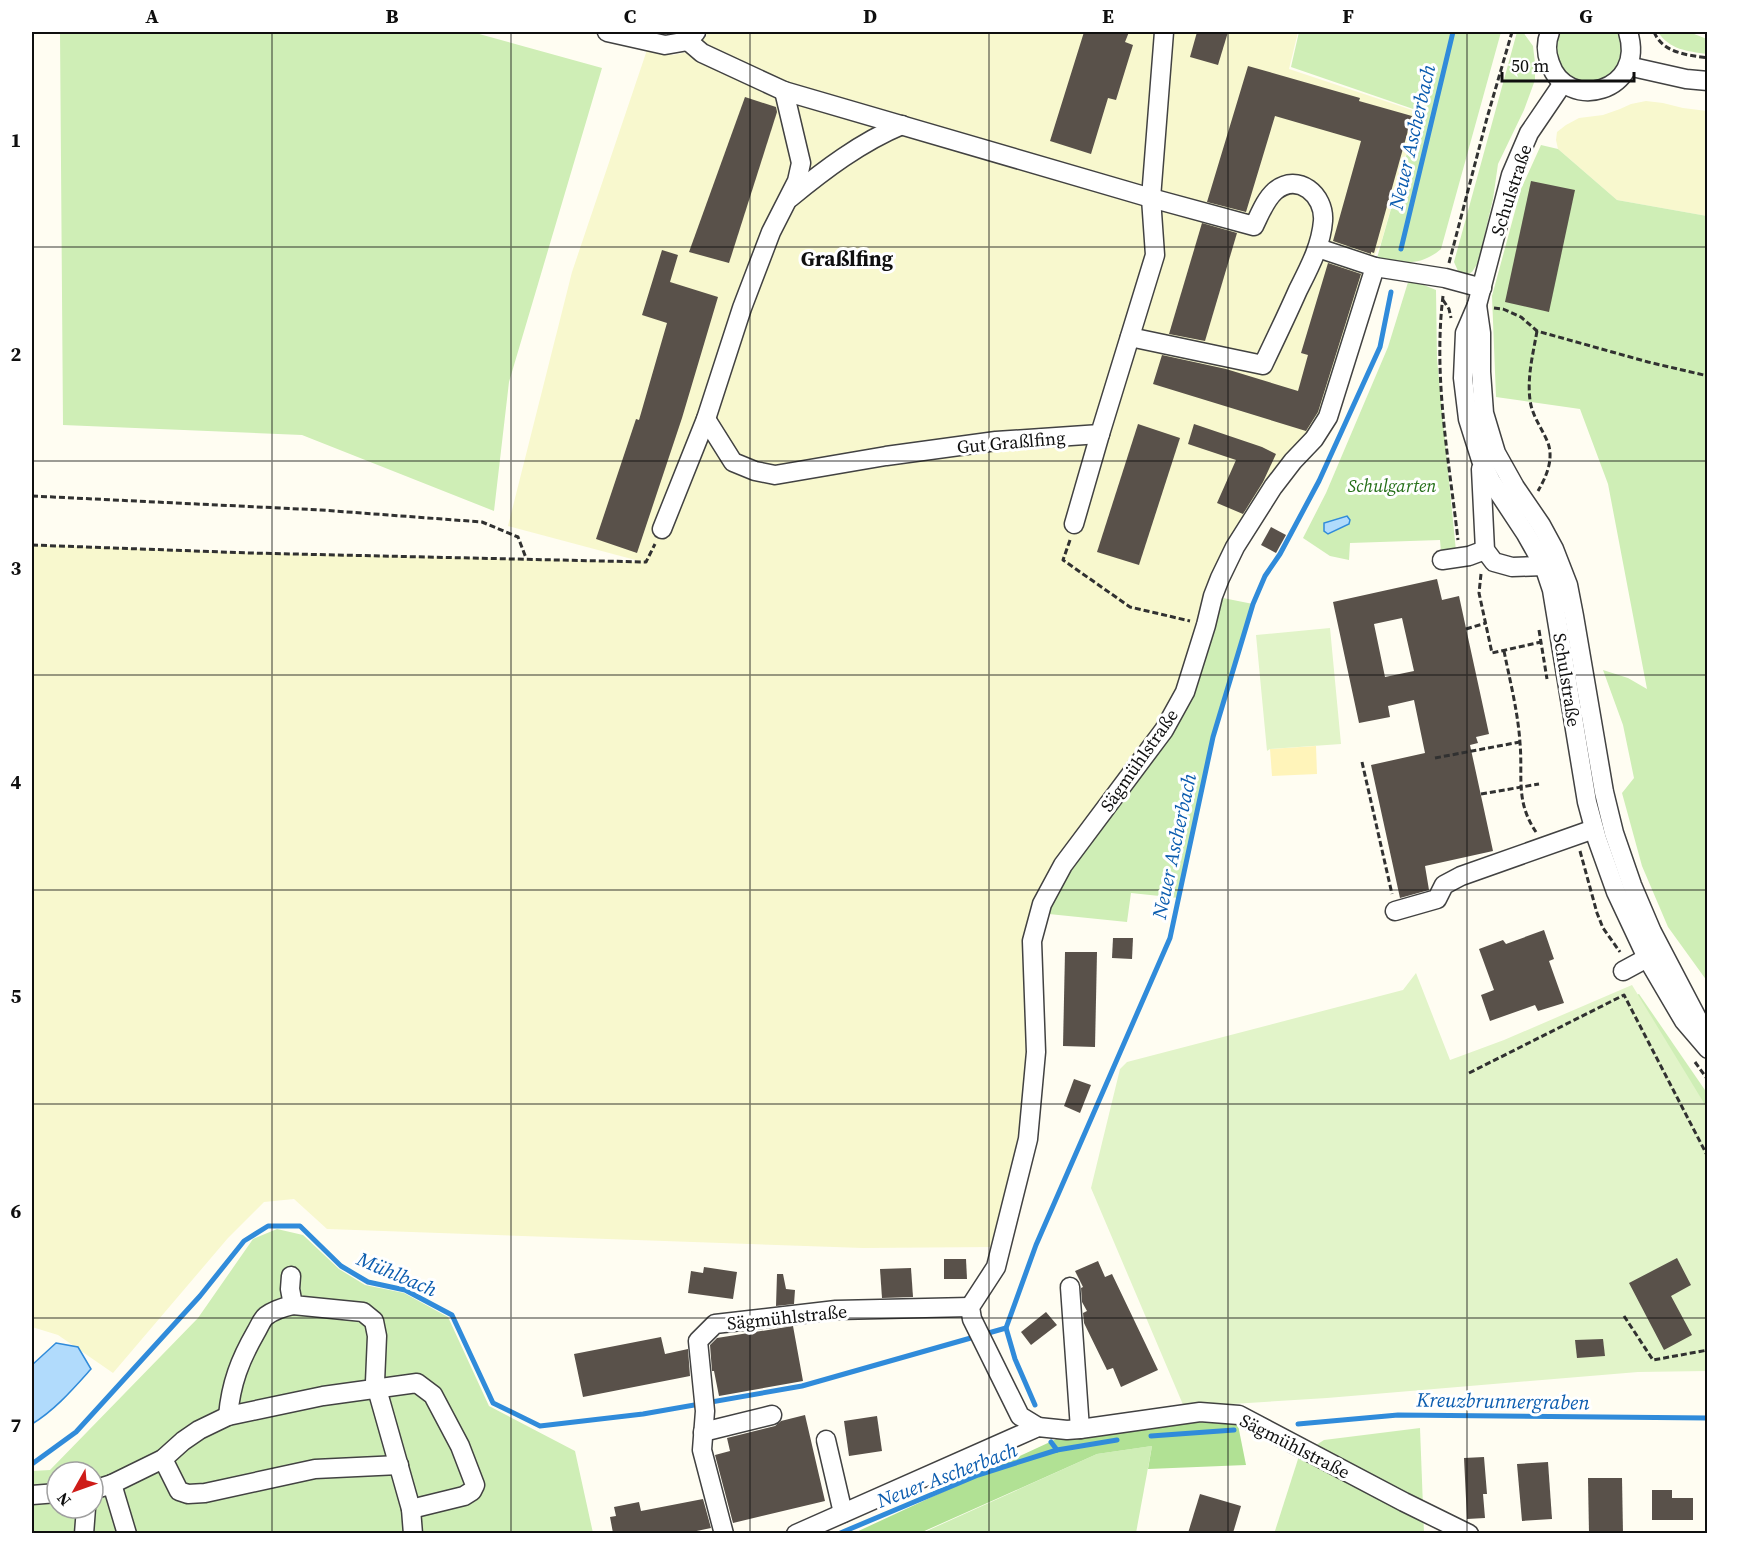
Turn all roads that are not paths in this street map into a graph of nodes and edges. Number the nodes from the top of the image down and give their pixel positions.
1 (607, 32) edge
2 (1164, 32) edge
3 (1550, 32) edge
4 (1628, 32) edge
5 (692, 36) edge
6 (1629, 66) junction
7 (1707, 81) edge
8 (1563, 82) junction
9 (784, 91) junction
10 (902, 125) junction
11 (1151, 198) junction
12 (789, 199) junction
13 (1318, 248) junction
14 (1387, 268) junction
15 (1479, 297) junction
16 (1130, 337) junction
17 (706, 419) junction
18 (1100, 434) junction
19 (1481, 460) junction
20 (1074, 524) road end
21 (662, 529) road end
22 (1554, 549) junction
23 (1477, 553) junction
24 (1442, 560) dead end
25 (1544, 566) junction
26 (1594, 829) junction
27 (1395, 911) road end
28 (1657, 942) junction
29 (1647, 958) junction
30 (1623, 971) dead end
31 (1707, 1038) edge
32 (1707, 1049) edge
33 (291, 1276) dead end
34 (1070, 1287) dead end
35 (293, 1305) junction
36 (971, 1313) junction
37 (377, 1390) junction
38 (772, 1415) dead end
39 (228, 1416) junction
40 (1038, 1427) junction
41 (1080, 1429) junction
42 (704, 1432) junction
43 (826, 1440) dead end
44 (163, 1459) junction
45 (399, 1465) junction
46 (112, 1484) junction
47 (105, 1486) edge
48 (411, 1509) junction
49 (843, 1513) junction
50 (127, 1533) edge
51 (413, 1533) edge
52 (724, 1533) edge
53 (796, 1533) edge
54 (1468, 1533) edge

1 - 5 street
2 - 11 street
3 - 8 street
4 - 6 street
5 - 9 street
6 - 7 street
6 - 8 street
8 - 15 street, Schulstraße
9 - 10 street
9 - 12 street
10 - 11 street
10 - 12 street
11 - 13 street
11 - 16 street
12 - 17 street
13 - 14 street
13 - 16 street
14 - 15 street
14 - 36 street, Sägmühlstraße
15 - 19 street, Schulstraße
15 - 22 street, Schulstraße
16 - 18 street
17 - 18 street, Gut Graßlfing
17 - 21 street
18 - 20 street
19 - 23 street
19 - 25 street, Schulstraße
22 - 25 street
22 - 28 street, Schulstraße
23 - 24 street
23 - 25 street
25 - 26 street, Schulstraße
26 - 27 street
26 - 29 street, Schulstraße
28 - 29 street
28 - 31 street, Schulstraße
29 - 30 street
29 - 32 street, Schulstraße
33 - 35 street
34 - 41 street
35 - 37 street
35 - 39 street
36 - 40 street
36 - 42 street, Sägmühlstraße
37 - 39 street
37 - 45 street
37 - 48 street
38 - 42 street
39 - 44 street
40 - 41 street, Sägmühlstraße
40 - 49 street, Sägmühlstraße
41 - 54 street, Sägmühlstraße
42 - 52 street, Sägmühlstraße
43 - 49 street
44 - 45 street
44 - 46 street
45 - 48 street
46 - 47 street
46 - 50 street
48 - 51 street
49 - 53 street, Sägmühlstraße

